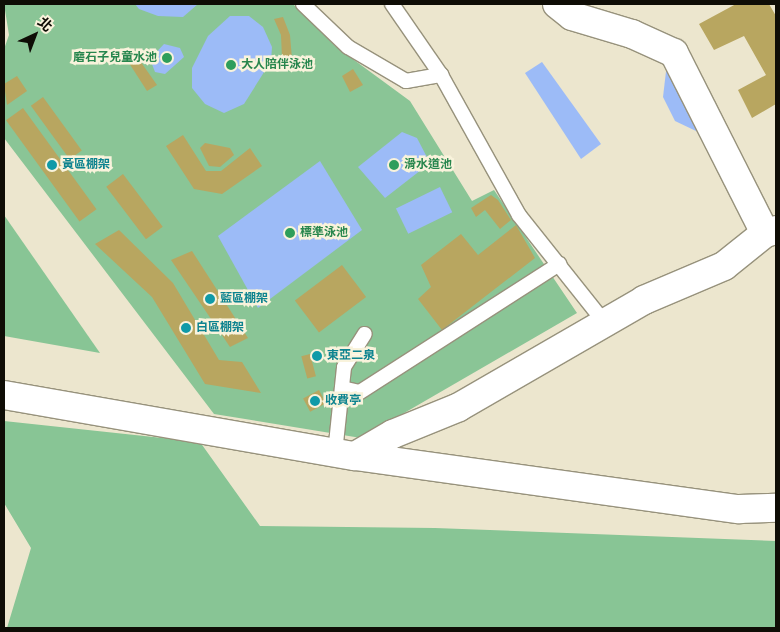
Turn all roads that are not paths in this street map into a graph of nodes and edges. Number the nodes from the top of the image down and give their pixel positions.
1 (303, 4) edge
2 (392, 4) edge
3 (557, 4) edge
4 (441, 75) junction
5 (771, 231) edge
6 (559, 264) junction
7 (604, 322) junction
8 (365, 334) dead end
9 (342, 388) junction
10 (4, 395) edge
11 (345, 454) junction
12 (776, 508) edge

1 - 4 lane
2 - 4 lane
3 - 5 street
4 - 6 lane
5 - 7 street
6 - 7 lane
6 - 9 lane
7 - 11 street
8 - 9 lane
9 - 11 lane
10 - 11 street
11 - 12 street

